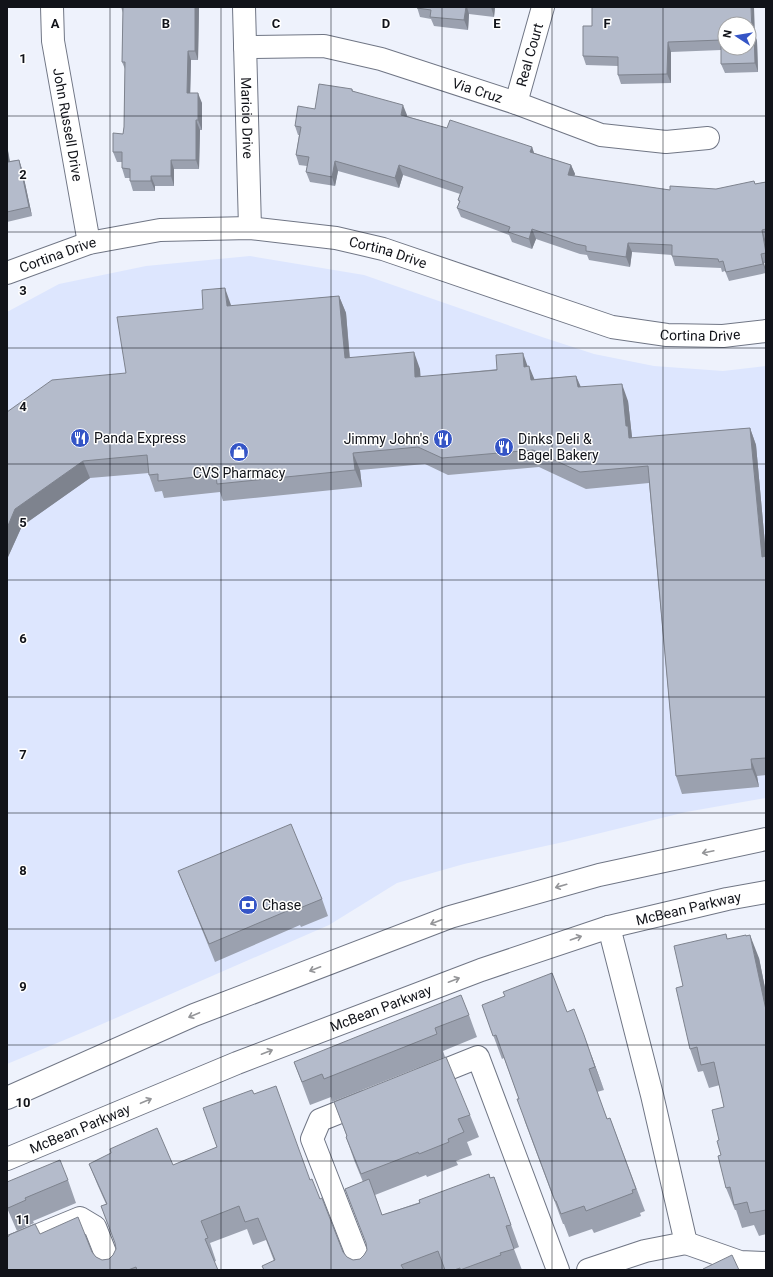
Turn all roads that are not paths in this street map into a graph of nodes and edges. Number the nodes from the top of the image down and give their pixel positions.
1 (52, 7) edge
2 (244, 7) edge
3 (543, 7) edge
4 (245, 47) junction
5 (516, 103) junction
6 (708, 138) dead end
7 (250, 228) junction
8 (89, 243) junction
9 (7, 273) edge
10 (766, 331) edge
11 (766, 839) edge
12 (766, 892) edge
13 (609, 927) junction
14 (406, 1086) edge
15 (385, 1094) edge
16 (7, 1098) edge
17 (7, 1159) edge
18 (686, 1243) junction
19 (7, 1248) edge
20 (766, 1263) edge
21 (112, 1270) edge
22 (363, 1270) edge
23 (558, 1270) edge
24 (588, 1270) edge

1 - 8 street, John Russell Drive
2 - 4 street, Maricio Drive
3 - 5 street, Real Court
4 - 5 street, Via Cruz
4 - 7 street, Maricio Drive
5 - 6 street, Via Cruz
7 - 8 street, Cortina Drive
7 - 10 street, Cortina Drive
8 - 9 street, Cortina Drive
11 -> 16 street
12 - 13 street, McBean Parkway
17 -> 13 street, McBean Parkway
13 - 18 street
14 - 23 street
15 - 22 street
18 - 20 street
18 - 24 street
19 - 21 street

